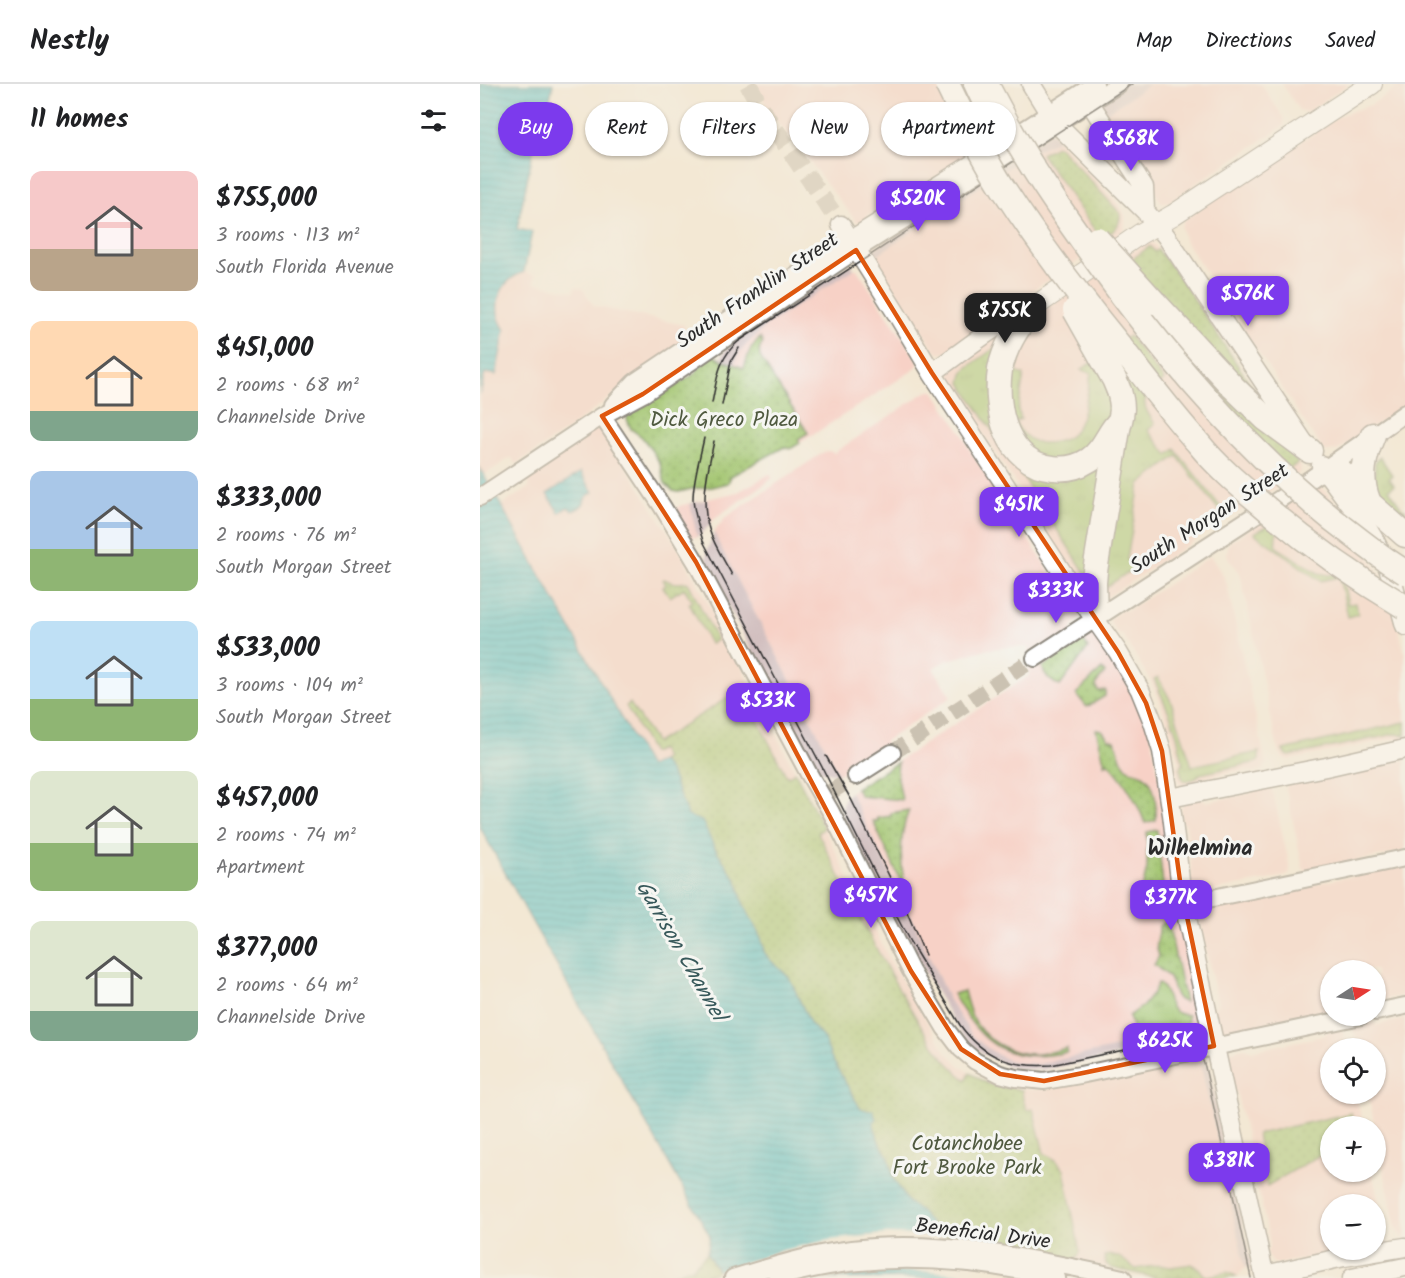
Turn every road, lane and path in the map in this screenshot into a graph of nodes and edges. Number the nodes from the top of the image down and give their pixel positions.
1 (947, 84) edge
2 (973, 84) edge
3 (986, 84) edge
4 (1031, 84) edge
5 (1095, 84) edge
6 (1119, 84) edge
7 (1372, 84) edge
8 (981, 102) edge
9 (1090, 103) junction
10 (1053, 118) junction
11 (1016, 139) edge
12 (985, 156) edge
13 (1042, 183) junction
14 (1151, 217) junction
15 (1031, 229) junction
16 (849, 238) junction
17 (1031, 309) junction
18 (932, 373) junction
19 (1405, 413) edge
20 (602, 416) junction
21 (1120, 421) junction
22 (1373, 435) junction
23 (1317, 460) junction
24 (480, 497) edge
25 (1369, 503) junction
26 (1405, 535) edge
27 (1405, 572) edge
28 (1405, 607) edge
29 (1095, 619) junction
30 (1405, 626) edge
31 (1035, 658) tunnel mouth
32 (1405, 749) edge
33 (892, 753) tunnel mouth
34 (856, 776) tunnel mouth
35 (1170, 798) junction
36 (1405, 858) edge
37 (1184, 904) junction
38 (1405, 1006) edge
39 (1386, 1010) edge
40 (1320, 1024) edge
41 (1214, 1046) junction
42 (1405, 1247) edge
43 (984, 1258) junction
44 (1405, 1267) edge
45 (1262, 1277) edge
46 (733, 1278) edge
47 (777, 1278) edge
48 (1057, 1278) edge
49 (1123, 1278) edge
50 (1352, 1278) edge

1 - 15 highway, bridge
2 - 8 main road
3 - 13 highway, bridge
4 - 10 main road
5 - 10 street, South Franklin Street
6 - 9 street, South Franklin Street
7 - 14 main road
9 - 10 street, South Franklin Street
9 - 14 main road
10 - 11 street, South Franklin Street
10 - 14 main road
10 - 16 street, South Franklin Street
12 - 16 main road, South Franklin Street
13 - 23 highway, bridge
13 - 27 highway, bridge
14 - 17 main road
14 - 23 main road
15 - 21 highway, bridge
15 - 28 highway, bridge
16 - 18 main road
16 - 20 street, South Franklin Street
17 - 18 main road
17 - 21 highway
18 - 29 main road
19 - 22 street, South Morgan Street
20 - 24 street, South Franklin Street
20 - 41 street
21 - 29 highway
22 - 23 street, South Morgan Street
22 - 25 highway
23 - 25 highway
23 - 29 street, South Morgan Street
23 - 30 main road
25 - 26 highway
29 - 31 street, South Morgan Street
29 - 35 main road
32 - 35 main road
33 - 34 street
35 - 37 main road
36 - 37 street
37 - 41 main road
38 - 39 street
40 - 41 street
41 - 45 main road
42 - 45 main road
43 - 46 street, Beneficial Drive
43 - 47 street, Beneficial Drive
43 - 48 street, Beneficial Drive
43 - 49 street, Beneficial Drive
44 - 50 main road

